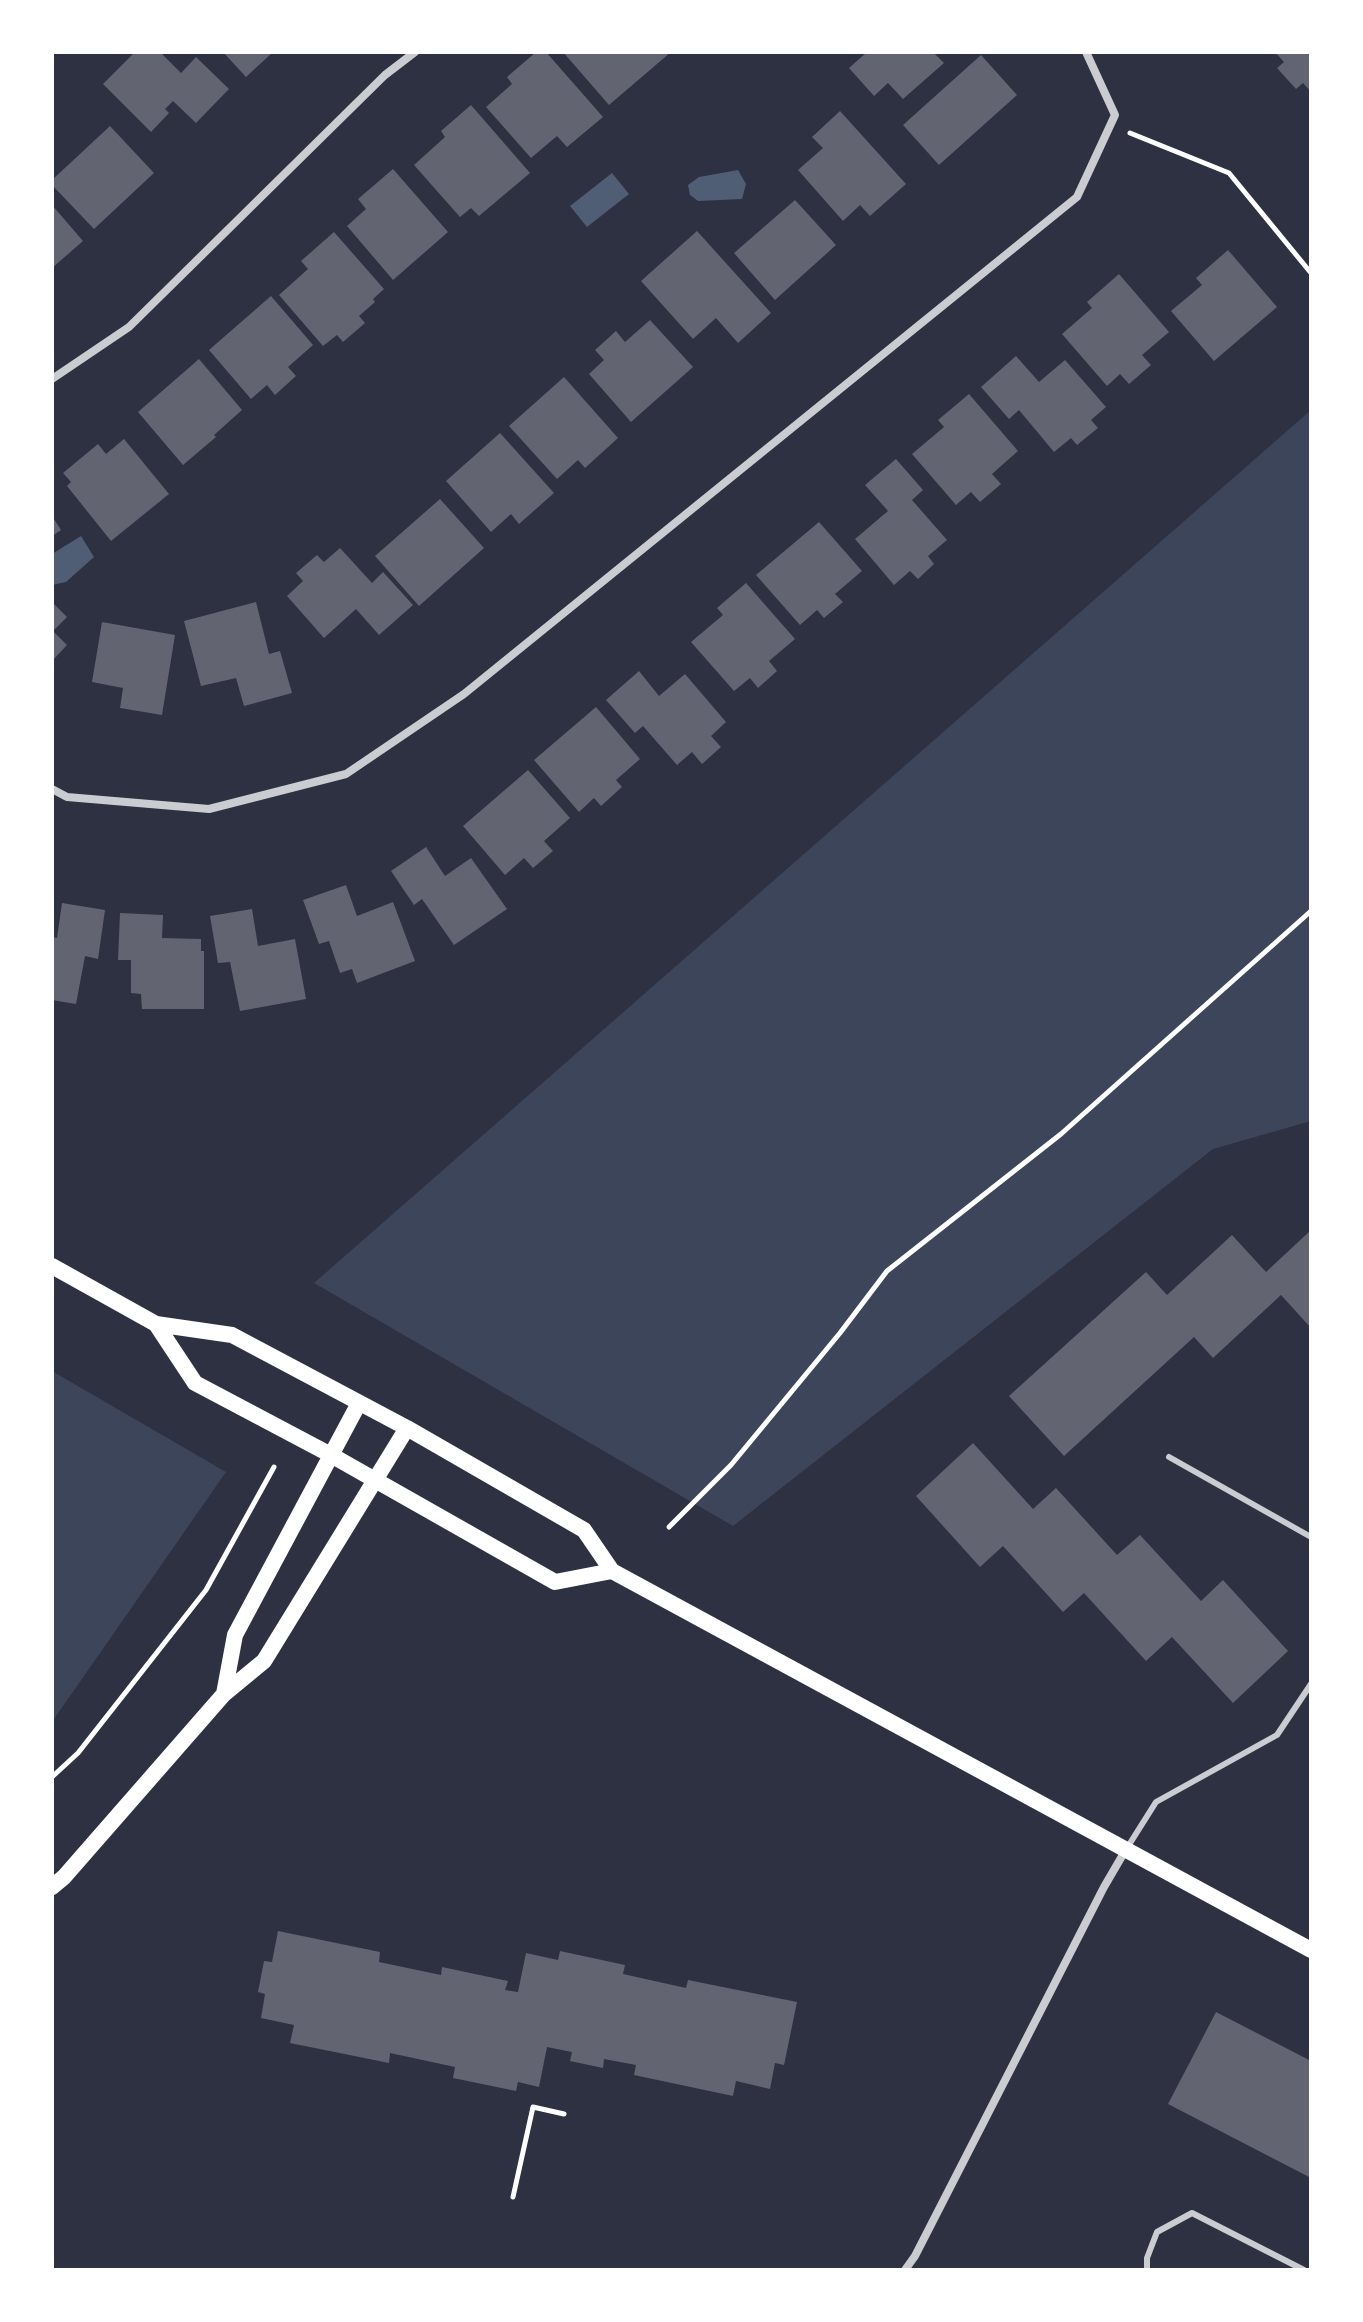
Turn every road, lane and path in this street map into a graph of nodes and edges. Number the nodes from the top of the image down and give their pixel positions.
1 (415, 52) edge
2 (1086, 52) edge
3 (1110, 126) junction
4 (1311, 273) edge
5 (52, 379) edge
6 (52, 789) edge
7 (1311, 911) edge
8 (52, 1266) edge
9 (156, 1324) junction
10 (359, 1403) junction
11 (407, 1428) junction
12 (331, 1455) junction
13 (1169, 1457) dead end
14 (274, 1467) dead end
15 (376, 1480) junction
16 (669, 1527) dead end
17 (1311, 1537) edge
18 (612, 1571) junction
19 (1311, 1684) edge
20 (224, 1694) junction
21 (52, 1777) edge
22 (1125, 1851) junction
23 (52, 1887) edge
24 (1311, 1950) edge
25 (564, 2114) dead end
26 (513, 2197) dead end
27 (905, 2270) edge
28 (1147, 2270) edge
29 (1304, 2270) edge

1 - 5 street
2 - 3 street
3 - 4 path
3 - 6 street
7 - 16 path
8 - 9 main road
9 - 10 main road
9 - 12 main road
10 - 11 main road
10 - 12 main road
11 - 15 main road
11 - 18 main road
12 - 15 main road
12 - 20 main road
13 - 17 lane
14 - 21 path
15 - 18 main road
15 - 20 main road
18 - 22 main road
19 - 22 lane
20 - 23 main road
22 - 24 main road
22 - 27 street
25 - 26 path
28 - 29 lane

